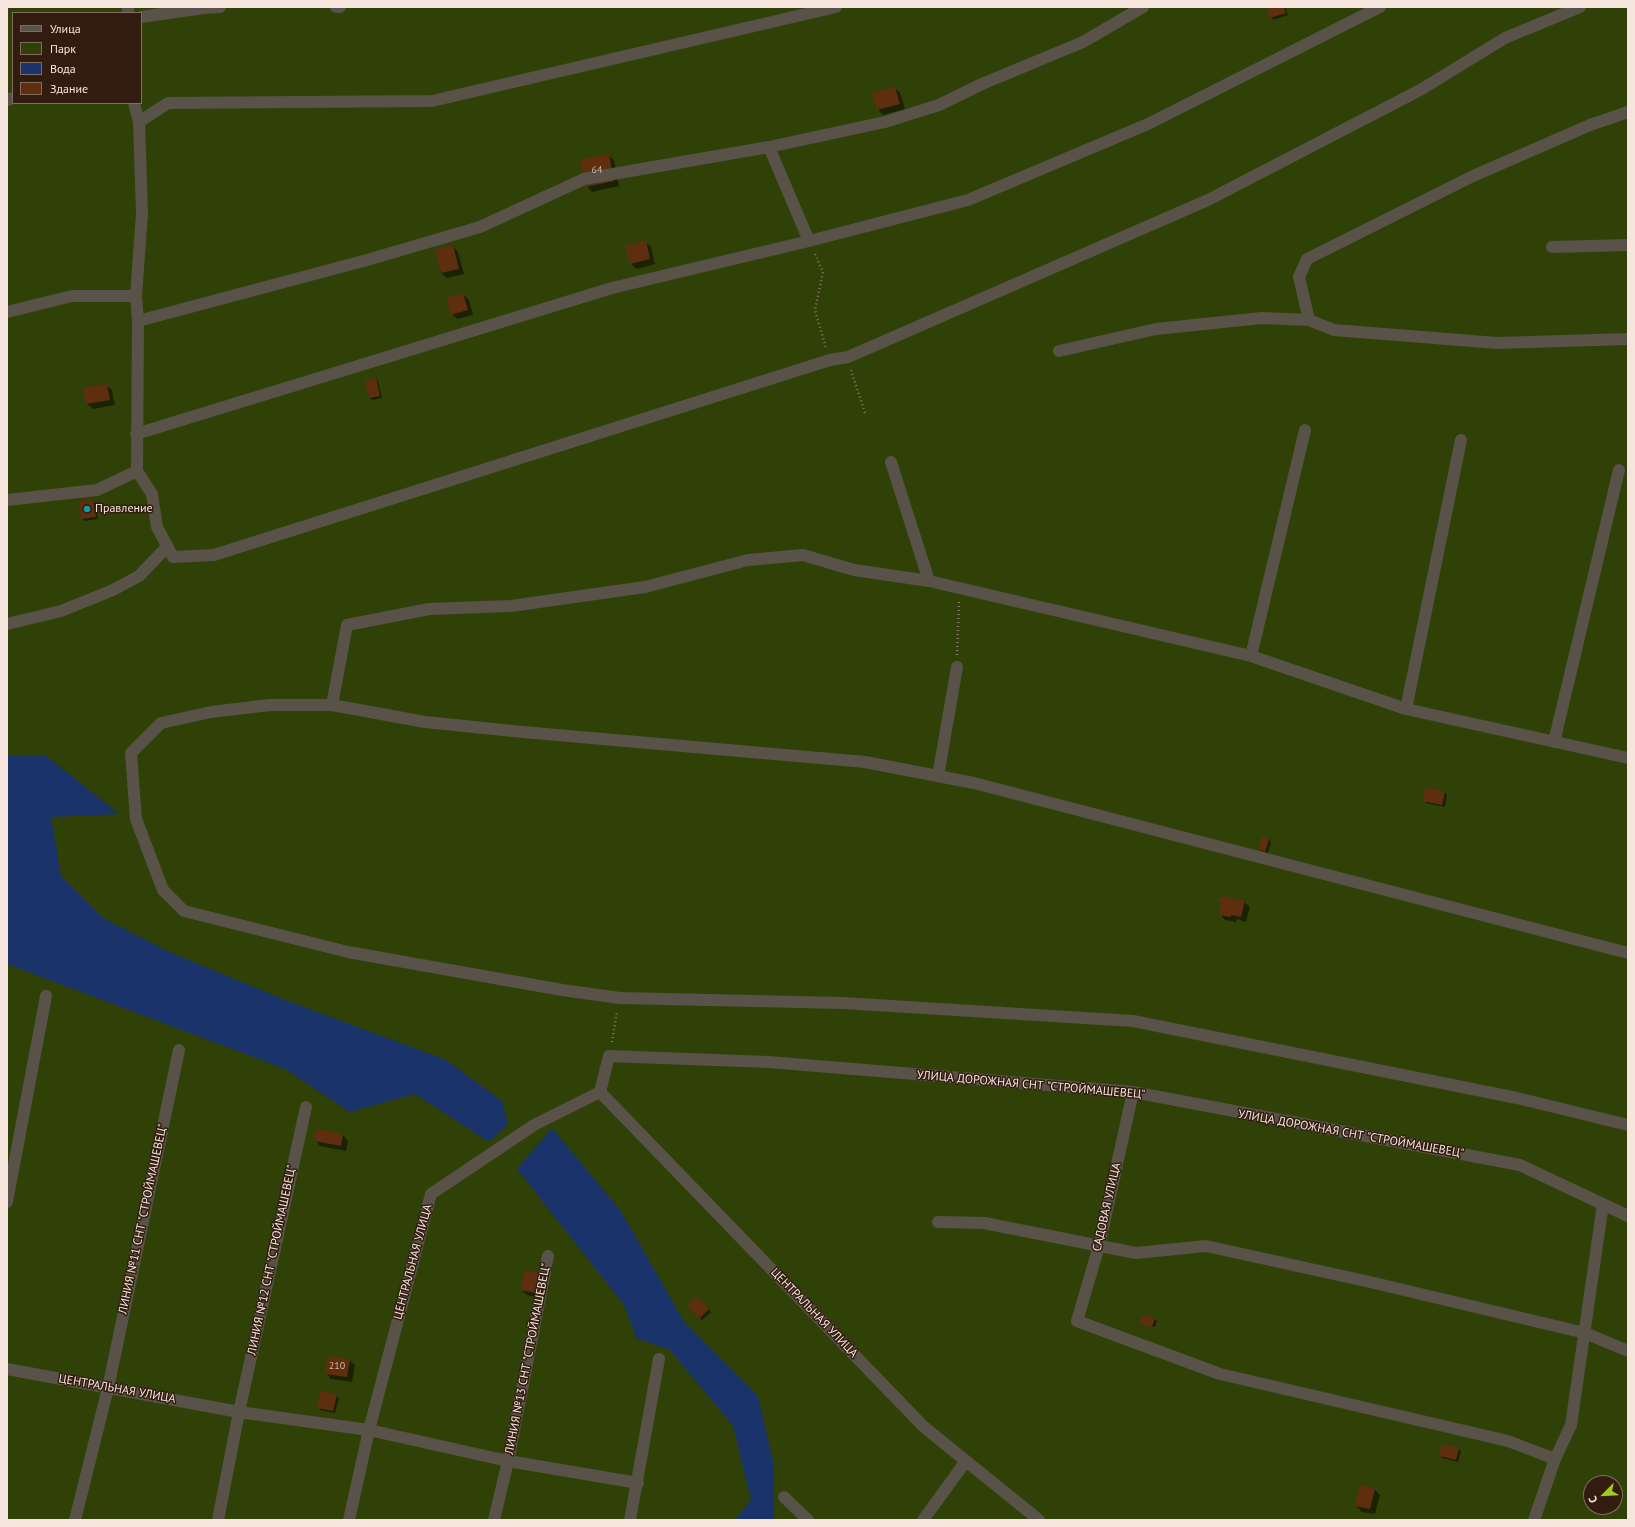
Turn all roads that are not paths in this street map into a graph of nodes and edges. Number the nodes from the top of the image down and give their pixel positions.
1 (220, 7) edge
2 (336, 7) edge
3 (340, 7) edge
4 (836, 7) edge
5 (1143, 7) edge
6 (1380, 7) edge
7 (1580, 7) edge
8 (142, 17) edge
9 (134, 104) edge
10 (1628, 112) edge
11 (139, 122) junction
12 (769, 147) junction
13 (808, 241) junction
14 (1628, 245) edge
15 (1552, 247) dead end
16 (136, 296) junction
17 (7, 312) edge
18 (1309, 320) junction
19 (138, 322) junction
20 (1628, 339) edge
21 (1059, 351) dead end
22 (1305, 430) dead end
23 (136, 434) junction
24 (1461, 440) dead end
25 (891, 462) dead end
26 (1619, 470) dead end
27 (137, 471) junction
28 (7, 500) edge
29 (167, 547) junction
30 (929, 581) junction
31 (7, 624) edge
32 (1251, 656) junction
33 (957, 667) road end
34 (332, 705) junction
35 (1406, 709) junction
36 (1554, 742) junction
37 (1628, 758) edge
38 (938, 776) junction
39 (1628, 953) edge
40 (46, 996) dead end
41 (179, 1050) dead end
42 (600, 1092) junction
43 (1133, 1092) junction
44 (306, 1107) dead end
45 (1628, 1125) edge
46 (7, 1202) edge
47 (1603, 1204) junction
48 (1628, 1216) edge
49 (938, 1222) dead end
50 (1099, 1246) junction
51 (548, 1256) dead end
52 (1585, 1333) junction
53 (1628, 1351) edge
54 (659, 1359) dead end
55 (7, 1369) edge
56 (108, 1388) junction
57 (239, 1412) junction
58 (369, 1430) junction
59 (1555, 1459) junction
60 (508, 1461) junction
61 (966, 1461) junction
62 (638, 1483) junction
63 (784, 1497) dead end
64 (74, 1520) edge
65 (218, 1520) edge
66 (349, 1520) edge
67 (494, 1520) edge
68 (630, 1520) edge
69 (808, 1520) edge
70 (923, 1520) edge
71 (1039, 1520) edge
72 (1534, 1520) edge

1 - 8 street
2 - 3 street
4 - 11 street
5 - 12 street
6 - 13 street
7 - 29 street
9 - 11 street
10 - 18 street
11 - 16 street
12 - 13 street
12 - 19 street
13 - 23 street
14 - 15 street
16 - 17 street
16 - 19 street
18 - 20 street
18 - 21 street
19 - 23 street
22 - 32 street
23 - 27 street
24 - 35 street
25 - 30 street
26 - 36 street
27 - 28 street
27 - 29 street
29 - 31 street
30 - 32 street
30 - 34 street
32 - 35 street
33 - 38 street
34 - 38 street
34 - 45 street
35 - 36 street
36 - 37 street
38 - 39 street
40 - 46 street
41 - 56 street, ЛИНИЯ №11 СНТ "СТРОЙМАШЕВЕЦ"
42 - 43 street, УЛИЦА ДОРОЖНАЯ СНТ "СТРОЙМАШЕВЕЦ"
42 - 58 street, ЦЕНТРАЛЬНАЯ УЛИЦА
42 - 61 street, ЦЕНТРАЛЬНАЯ УЛИЦА
43 - 47 street, УЛИЦА ДОРОЖНАЯ СНТ "СТРОЙМАШЕВЕЦ"
43 - 50 street, САДОВАЯ УЛИЦА
44 - 57 street, ЛИНИЯ №12 СНТ "СТРОЙМАШЕВЕЦ"
47 - 48 street, УЛИЦА ДОРОЖНАЯ СНТ "СТРОЙМАШЕВЕЦ"
47 - 52 street
49 - 50 street
50 - 52 street
50 - 59 street, САДОВАЯ УЛИЦА
51 - 60 street, ЛИНИЯ №13 СНТ "СТРОЙМАШЕВЕЦ"
52 - 53 street
52 - 59 street
54 - 62 street
55 - 56 street, ЦЕНТРАЛЬНАЯ УЛИЦА
56 - 57 street, ЦЕНТРАЛЬНАЯ УЛИЦА
56 - 64 street, ЛИНИЯ №11 СНТ "СТРОЙМАШЕВЕЦ"
57 - 58 street, ЦЕНТРАЛЬНАЯ УЛИЦА
57 - 65 street, ЛИНИЯ №12 СНТ "СТРОЙМАШЕВЕЦ"
58 - 60 street, ЦЕНТРАЛЬНАЯ УЛИЦА
58 - 66 street
59 - 72 street
60 - 62 street, ЦЕНТРАЛЬНАЯ УЛИЦА
60 - 67 street, ЛИНИЯ №13 СНТ "СТРОЙМАШЕВЕЦ"
61 - 70 street
61 - 71 street, ЦЕНТРАЛЬНАЯ УЛИЦА
62 - 68 street
63 - 69 street

